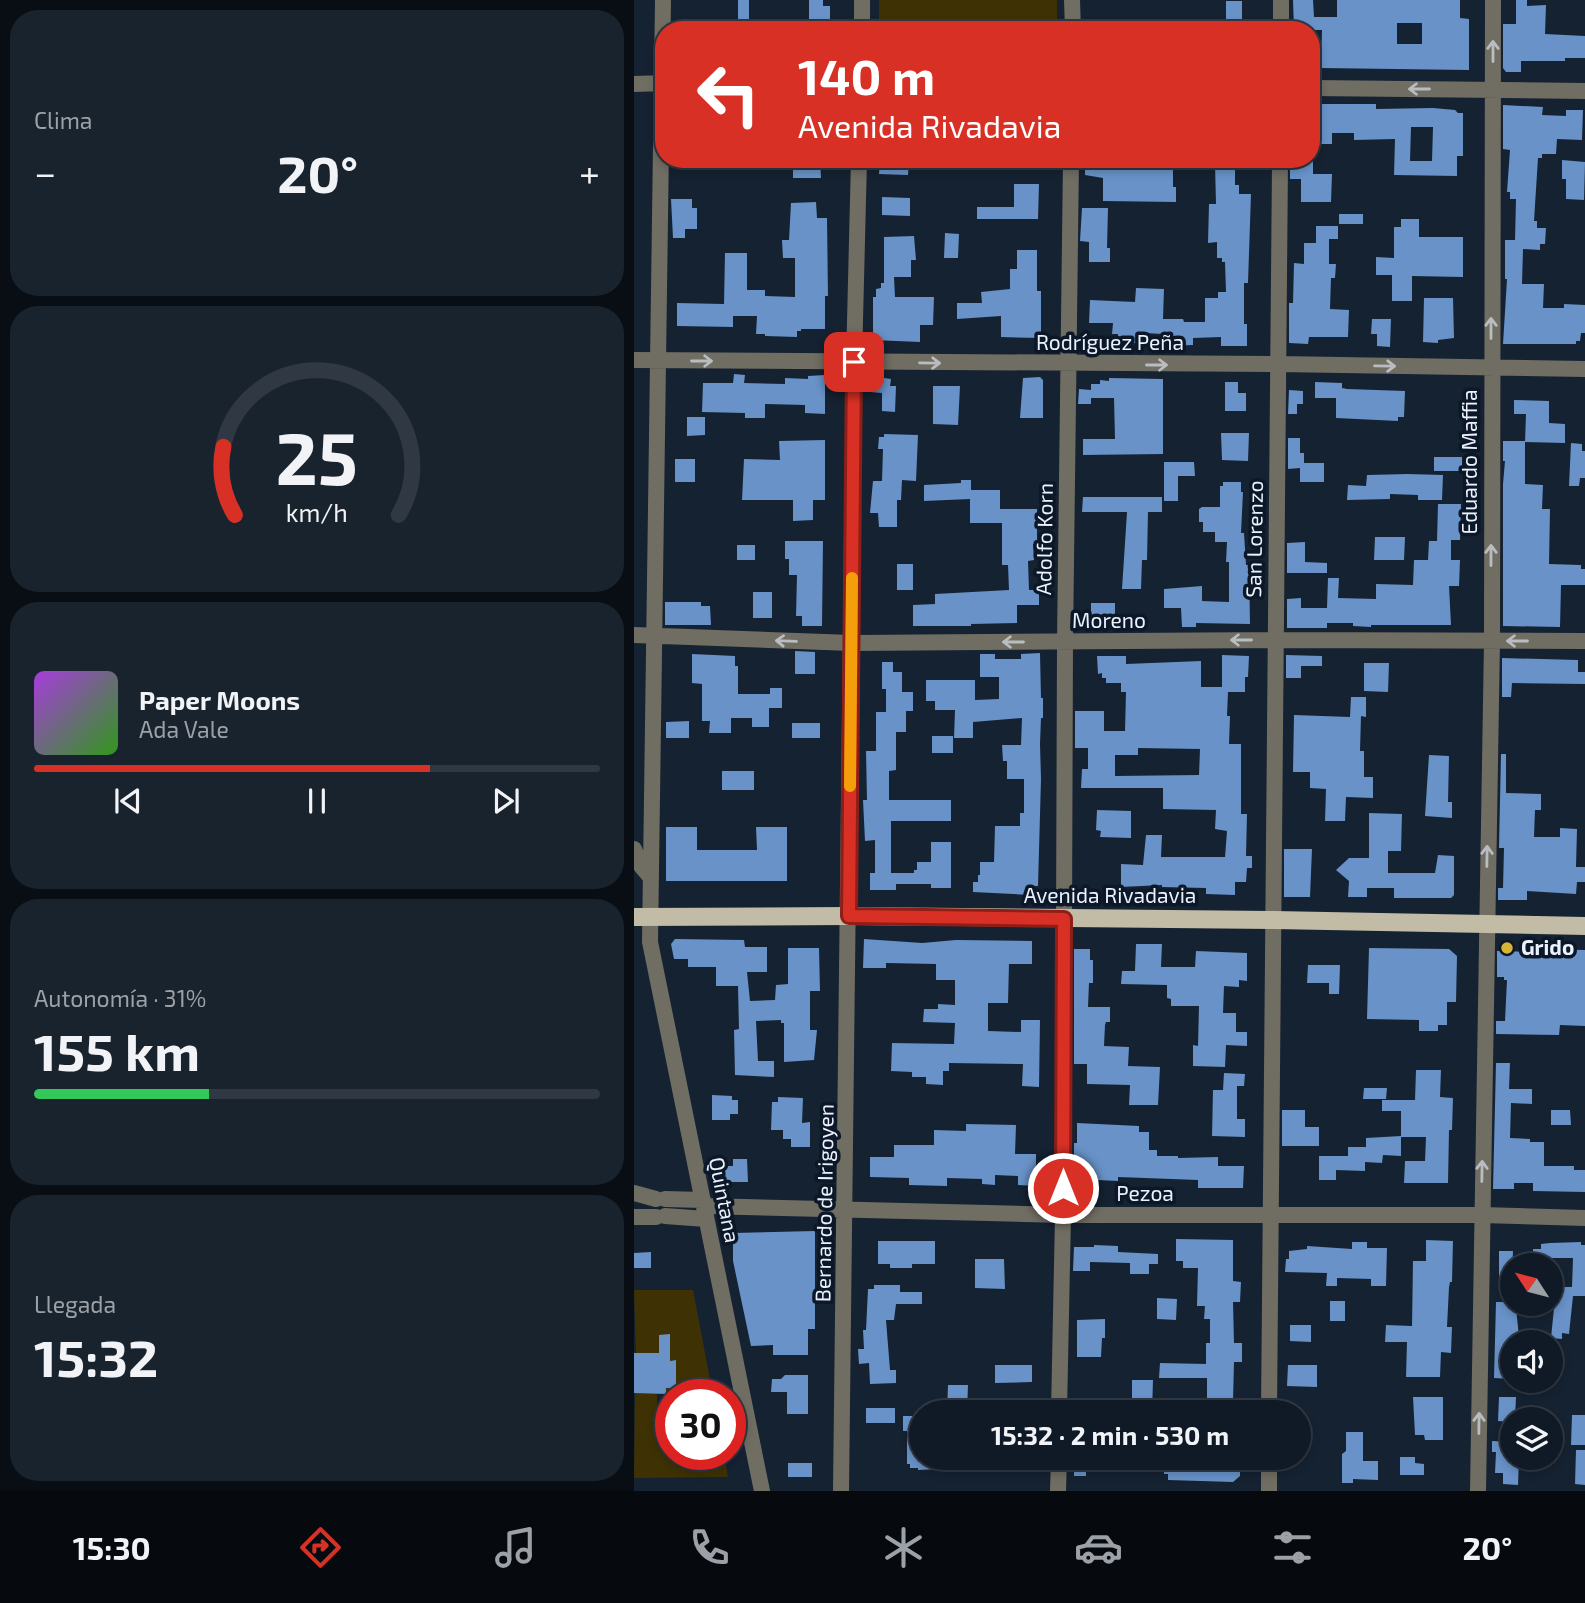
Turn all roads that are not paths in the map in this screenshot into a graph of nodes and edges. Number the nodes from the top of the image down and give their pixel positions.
1 (663, 0) edge
2 (862, 0) edge
3 (1072, 0) edge
4 (1281, 0) edge
5 (1493, 0) edge
6 (663, 21) edge
7 (862, 21) edge
8 (1073, 21) edge
9 (1281, 21) edge
10 (655, 83) edge
11 (634, 84) edge
12 (1320, 88) edge
13 (1493, 90) junction
14 (1585, 91) edge
15 (662, 168) edge
16 (859, 168) edge
17 (1072, 168) edge
18 (1280, 168) edge
19 (634, 360) edge
20 (658, 361) junction
21 (854, 362) junction
22 (1279, 364) junction
23 (1068, 365) junction
24 (1491, 368) junction
25 (1585, 369) edge
26 (634, 635) edge
27 (654, 636) junction
28 (1274, 640) junction
29 (1492, 641) junction
30 (1585, 641) edge
31 (1065, 642) junction
32 (852, 643) junction
33 (634, 849) edge
34 (651, 878) junction
35 (849, 916) junction
36 (642, 917) edge
37 (1064, 919) junction
38 (1274, 920) junction
39 (1486, 924) junction
40 (1585, 926) edge
41 (634, 1193) edge
42 (661, 1208) junction
43 (704, 1208) junction
44 (846, 1208) junction
45 (1063, 1215) junction
46 (1482, 1215) junction
47 (1270, 1216) junction
48 (634, 1217) edge
49 (1585, 1218) edge
50 (1059, 1400) edge
51 (1269, 1400) edge
52 (1059, 1470) edge
53 (1269, 1470) edge
54 (762, 1491) edge
55 (842, 1491) edge
56 (1058, 1491) edge
57 (1269, 1491) edge
58 (1478, 1491) edge

1 - 6 street, Quintana
2 - 7 street
3 - 8 street
4 - 9 street
13 -> 5 street, Eduardo Maffia
10 - 11 street
13 -> 12 street
13 - 14 street
24 -> 13 street, Eduardo Maffia
15 - 20 street, Quintana
16 - 21 street, Bernardo de Irigoyen
17 - 23 street, Adolfo Korn
18 - 22 street, San Lorenzo
19 - 20 street, Rodríguez Peña
20 -> 21 street, Rodríguez Peña
20 - 27 street, Quintana
21 -> 23 street, Rodríguez Peña
21 - 32 street, Bernardo de Irigoyen
23 -> 22 street, Rodríguez Peña
22 -> 24 street, Rodríguez Peña
22 - 28 street, San Lorenzo
23 - 31 street, Adolfo Korn
24 - 25 street, Rodríguez Peña
29 -> 24 street, Eduardo Maffia
26 - 27 street, Moreno
32 -> 27 street, Moreno
27 - 34 street, Quintana
28 - 29 street, Moreno
28 -> 31 street, Moreno
28 - 38 street, San Lorenzo
30 -> 29 street, Moreno
39 -> 29 street, Eduardo Maffia
31 -> 32 street, Moreno
31 - 37 street, Adolfo Korn
32 - 35 street, Bernardo de Irigoyen
33 - 34 street
34 - 36 street, Quintana
35 - 36 main road, Avenida Rivadavia
35 - 37 main road, Avenida Rivadavia
35 - 44 street, Bernardo de Irigoyen
36 - 43 street, Quintana
37 - 38 main road, Avenida Rivadavia
37 - 45 street, Adolfo Korn
38 - 39 main road, Avenida Rivadavia
38 - 47 street, San Lorenzo
39 - 40 main road, Avenida Rivadavia
46 -> 39 street, Eduardo Maffia
41 - 42 street
42 - 43 street, Pezoa
42 - 48 street
43 - 44 street, Pezoa
43 - 54 street, Quintana
44 - 45 street, Pezoa
44 - 55 street, Bernardo de Irigoyen
45 - 47 street, Pezoa
45 - 50 street, Adolfo Korn
46 - 47 street, Pezoa
46 - 49 street, Pezoa
58 -> 46 street, Eduardo Maffia
47 - 51 street, San Lorenzo
52 - 56 street
53 - 57 street

